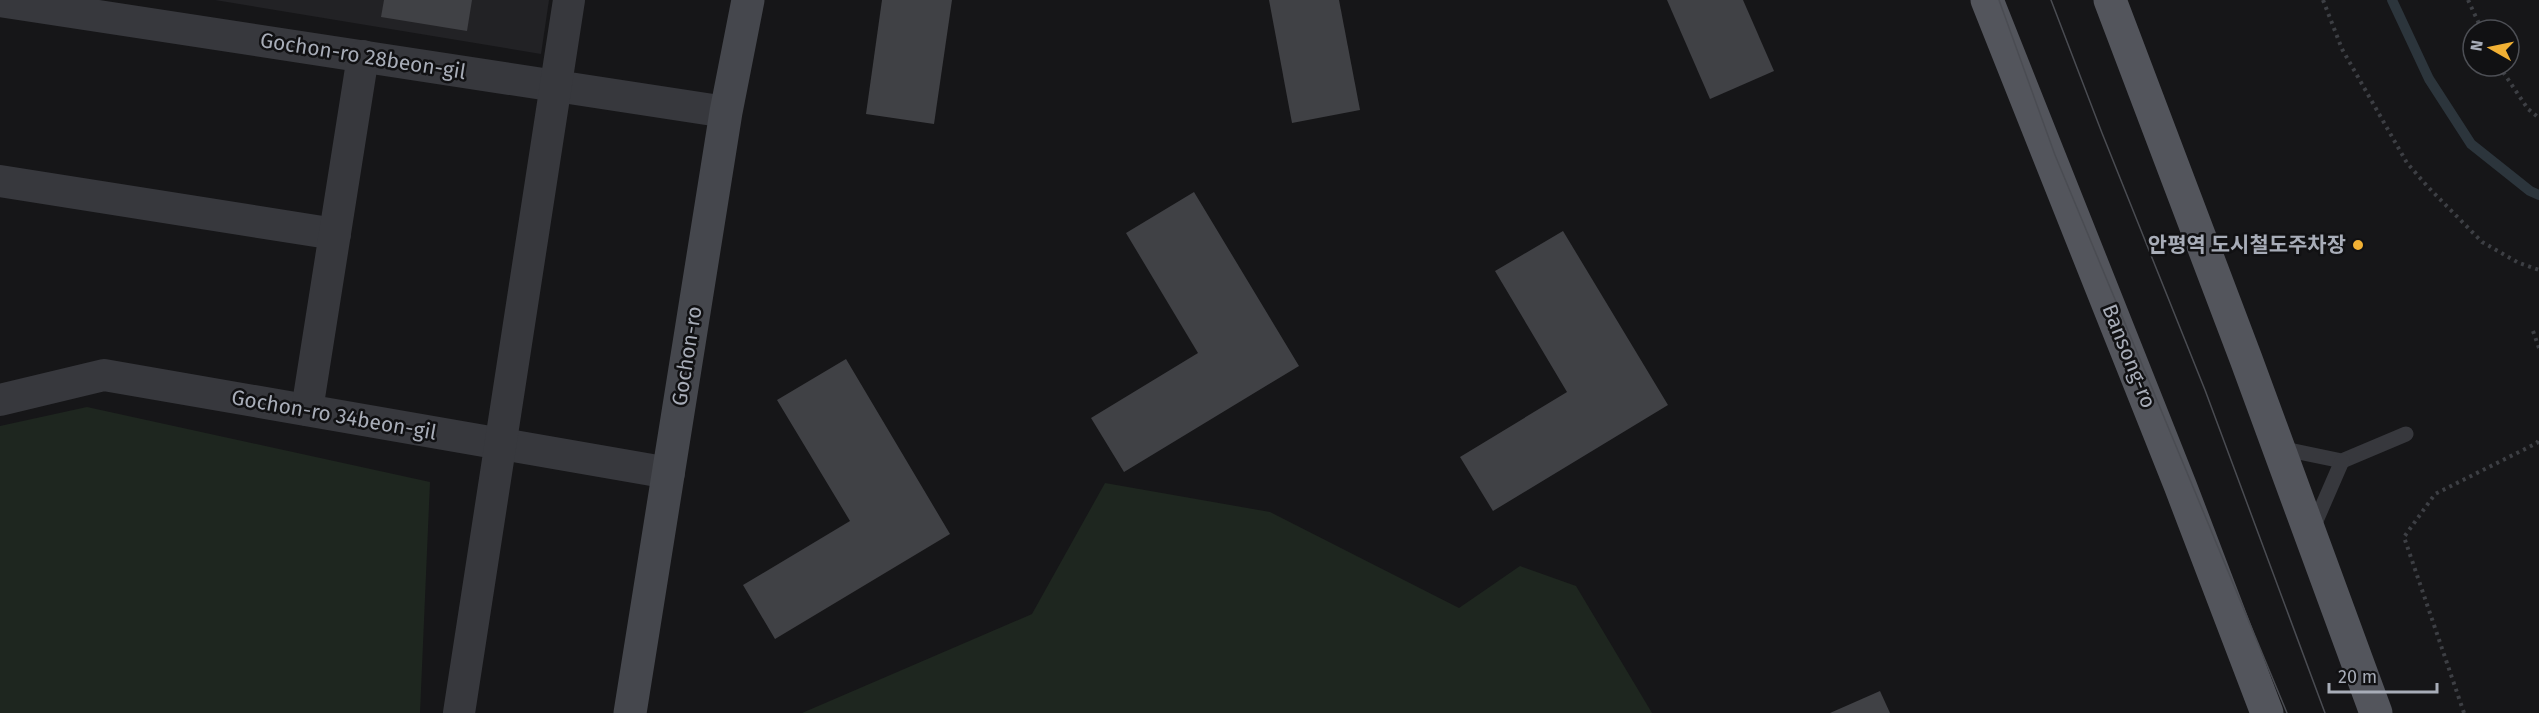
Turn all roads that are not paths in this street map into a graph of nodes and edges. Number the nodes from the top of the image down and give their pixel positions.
1 (568, 0) edge
2 (748, 0) edge
3 (1987, 0) edge
4 (2110, 0) edge
5 (0, 1) edge
6 (363, 56) junction
7 (555, 86) junction
8 (726, 112) junction
9 (0, 181) edge
10 (335, 234) junction
11 (0, 400) edge
12 (307, 410) junction
13 (2406, 434) dead end
14 (500, 444) junction
15 (2279, 448) junction
16 (2342, 461) junction
17 (669, 473) junction
18 (2310, 533) junction
19 (459, 713) edge
20 (630, 713) edge
21 (2267, 713) edge
22 (2376, 713) edge

1 - 7 street
2 - 8 street, Gochon-ro
3 - 21 main road, Bansong-ro
4 - 15 main road
5 - 6 street, Gochon-ro 28beon-gil
6 - 7 street, Gochon-ro 28beon-gil
6 - 10 street
7 - 8 street, Gochon-ro 28beon-gil
7 - 14 street
8 - 17 street, Gochon-ro
9 - 10 street
10 - 12 street
11 - 12 street, Gochon-ro 34beon-gil
12 - 14 street, Gochon-ro 34beon-gil
13 - 16 lane
14 - 17 street, Gochon-ro 34beon-gil
14 - 19 street
15 - 16 lane
15 - 18 main road
16 - 18 lane
17 - 20 street, Gochon-ro
18 - 22 main road

